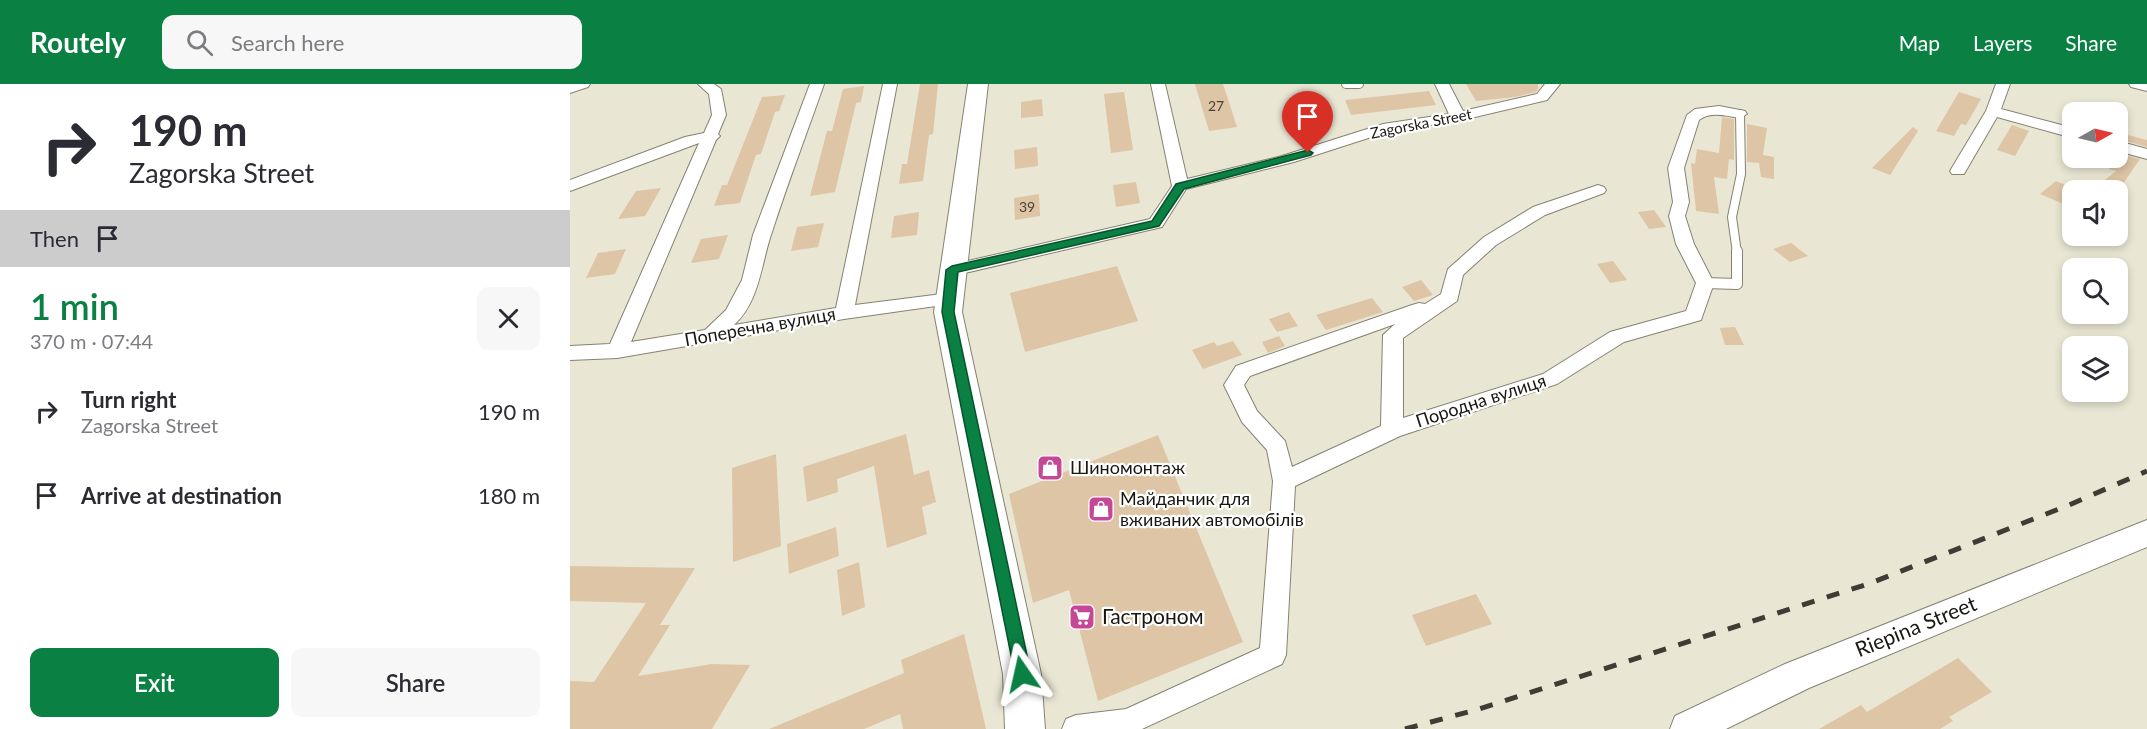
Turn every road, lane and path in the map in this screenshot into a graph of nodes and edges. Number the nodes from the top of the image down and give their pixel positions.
1 (583, 84) edge
2 (705, 84) edge
3 (818, 84) edge
4 (890, 84) edge
5 (978, 84) edge
6 (1158, 84) edge
7 (1346, 84) edge
8 (1359, 84) edge
9 (1442, 84) edge
10 (1553, 84) edge
11 (2004, 84) edge
12 (2136, 84) edge
13 (2147, 87) edge
14 (570, 89) edge
15 (1993, 111) junction
16 (1740, 114) joint
17 (1458, 117) junction
18 (2062, 130) edge
19 (712, 136) junction
20 (2128, 149) edge
21 (2147, 154) edge
22 (1958, 171) dead end
23 (570, 186) edge
24 (1180, 186) junction
25 (1598, 190) dead end
26 (1705, 283) junction
27 (951, 284) junction
28 (1450, 297) junction
29 (844, 313) junction
30 (709, 337) junction
31 (617, 351) junction
32 (570, 353) edge
33 (1392, 430) junction
34 (1284, 480) junction
35 (2147, 533) edge
36 (1025, 729) edge
37 (1076, 729) edge
38 (1688, 729) edge

1 - 14 street
2 - 19 street
3 - 30 street
4 - 29 street
5 - 27 main road
6 - 24 street
7 - 8 lane
9 - 17 street
10 - 17 street, Zagorska Street
11 - 15 street
12 - 13 street
15 - 18 street
15 - 22 street
16 - 26 lane
16 - 26 street
17 - 24 street, Zagorska Street
19 - 23 street
19 - 31 street
20 - 21 street
24 - 27 street
25 - 28 street
26 - 33 street, Породна вулиця
27 - 29 street, Поперечна вулиця
27 - 36 main road
28 - 33 street, Породна вулиця
28 - 34 street
29 - 30 street, Поперечна вулиця
30 - 31 street, Поперечна вулиця
31 - 32 street, Поперечна вулиця
33 - 34 street, Породна вулиця
34 - 37 street
35 - 38 street, Riepina Street

